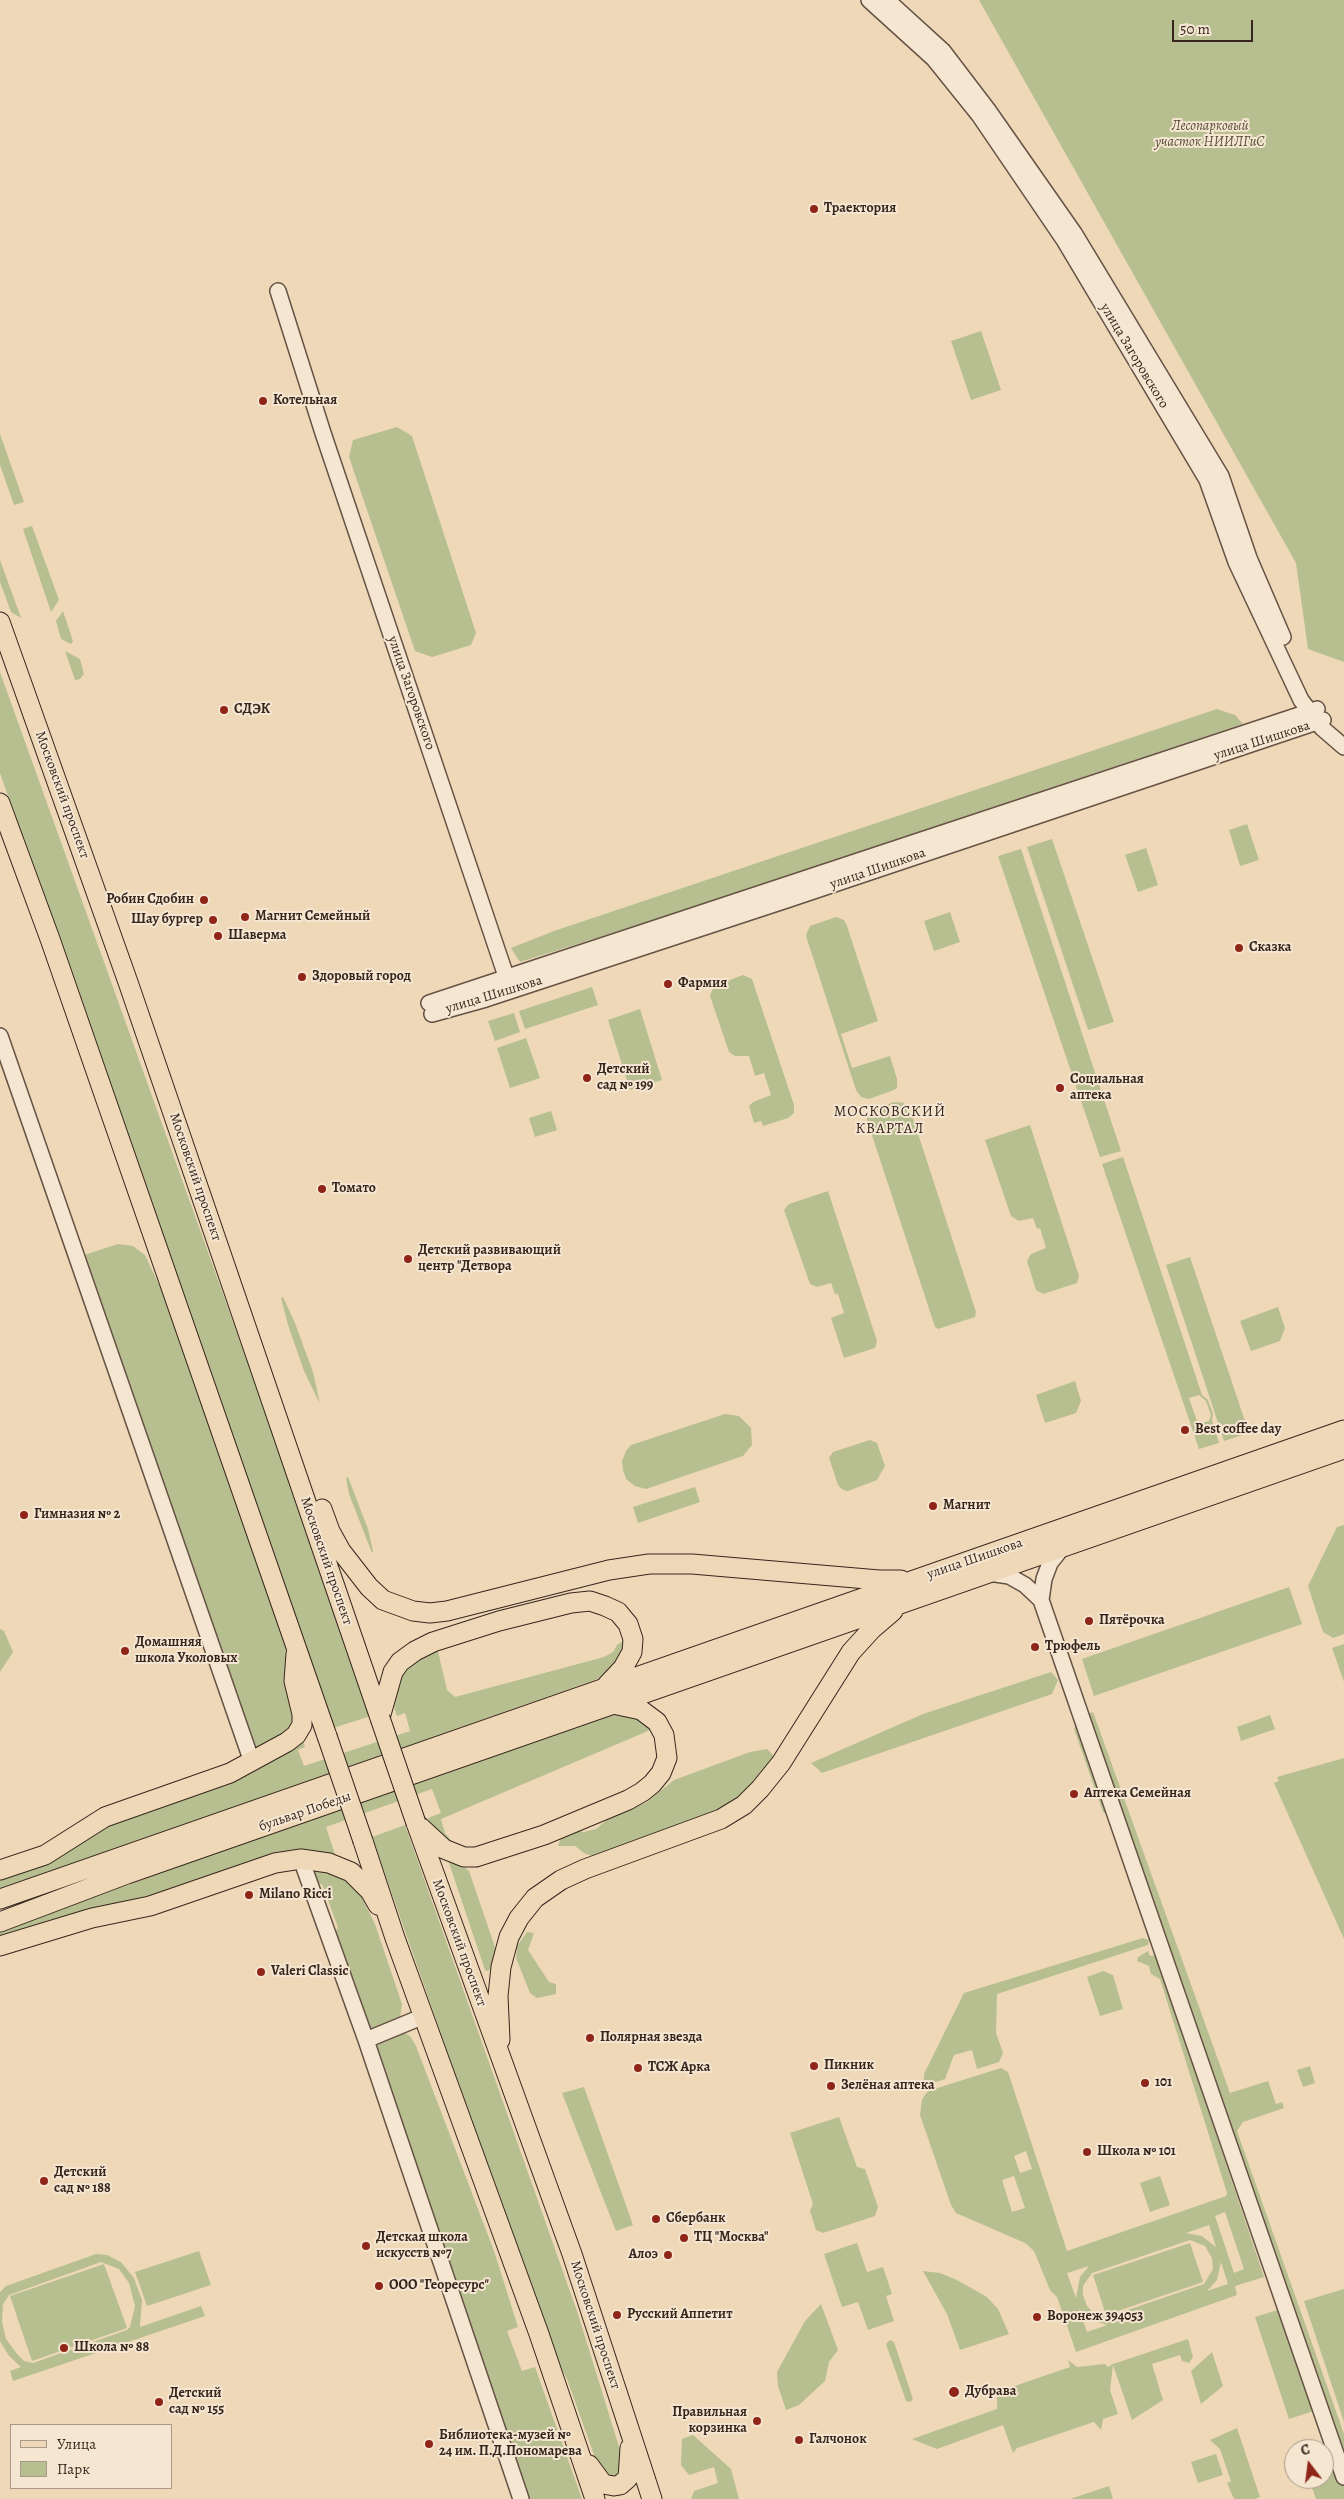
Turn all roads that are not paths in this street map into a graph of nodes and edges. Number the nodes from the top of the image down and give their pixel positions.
1 (869, 0) edge
2 (887, 0) edge
3 (278, 291) dead end
4 (0, 622) edge
5 (1316, 716) junction
6 (1344, 736) edge
7 (1344, 747) edge
8 (0, 803) edge
9 (507, 979) junction
10 (0, 1036) edge
11 (266, 1385) junction
12 (1344, 1430) edge
13 (1344, 1450) edge
14 (1309, 1452) junction
15 (1235, 1478) junction
16 (1062, 1548) junction
17 (988, 1573) junction
18 (916, 1580) junction
19 (1041, 1600) junction
20 (902, 1603) junction
21 (297, 1645) junction
22 (606, 1686) junction
23 (612, 1704) junction
24 (380, 1718) junction
25 (252, 1762) junction
26 (416, 1823) junction
27 (301, 1860) junction
28 (0, 1870) edge
29 (0, 1899) edge
30 (0, 1922) edge
31 (395, 1938) junction
32 (0, 1946) edge
33 (424, 2016) junction
34 (366, 2040) junction
35 (502, 2063) junction
36 (630, 2434) junction
37 (578, 2450) junction
38 (1344, 2477) edge
39 (521, 2499) edge
40 (595, 2499) edge
41 (652, 2499) edge

1 - 5 street, улица Загоровского
2 - 5 street, улица Загоровского
3 - 9 street, улица Загоровского
4 - 11 main road, Московский проспект
5 - 6 street, улица Загоровского
5 - 7 street, улица Загоровского
5 - 9 street, улица Шишкова
5 - 9 street, улица Шишкова
8 - 21 main road
10 - 25 street
11 - 18 main road
11 - 24 main road, Московский проспект
12 - 14 main road, улица Шишкова
13 - 14 main road, улица Шишкова
14 - 15 main road, улица Шишкова
15 - 16 main road, улица Шишкова
15 - 18 main road, улица Шишкова
16 - 17 main road, улица Шишкова
16 - 19 street
17 - 19 street
17 - 20 main road, улица Шишкова
18 - 22 main road, улица Шишкова
19 - 38 street
20 - 23 main road, улица Шишкова
20 - 35 main road
21 - 25 main road
21 - 31 main road, bridge
22 - 24 main road
22 - 29 main road, бульвар Победы
23 - 26 main road
23 - 30 main road, бульвар Победы
24 - 26 main road, Московский проспект, bridge
25 - 28 main road
26 - 35 main road, Московский проспект
27 - 31 main road
27 - 32 main road
27 - 34 street
31 - 33 main road
33 - 34 street
33 - 37 main road
34 - 39 street
35 - 36 main road, Московский проспект
36 - 37 main road
36 - 41 main road, Московский проспект
37 - 40 main road

